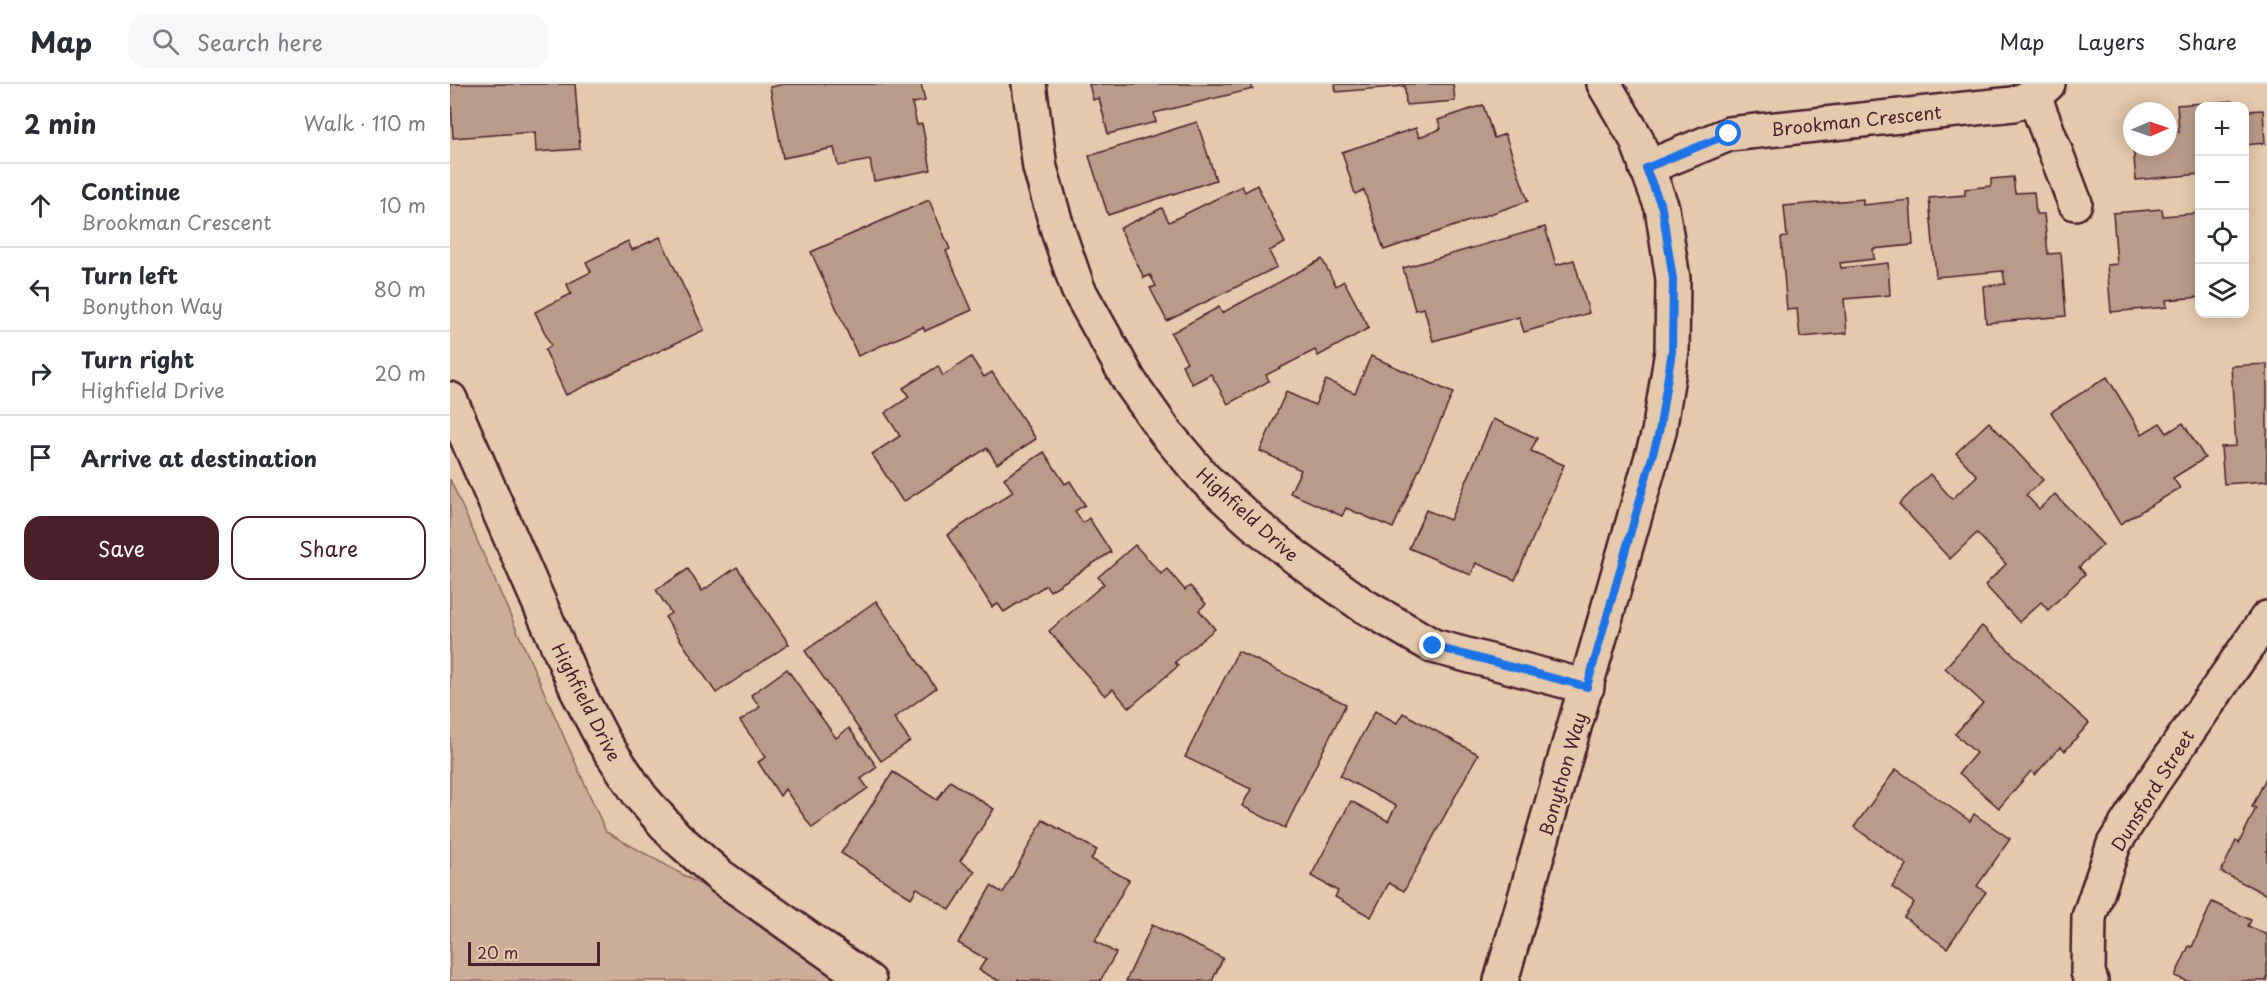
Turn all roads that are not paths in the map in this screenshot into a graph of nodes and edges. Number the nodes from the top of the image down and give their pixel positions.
1 (1029, 84) edge
2 (1604, 84) edge
3 (2041, 90) edge
4 (1646, 168) junction
5 (2075, 203) dead end
6 (450, 399) edge
7 (2267, 618) edge
8 (1587, 687) junction
9 (869, 981) edge
10 (1501, 981) edge
11 (2091, 981) edge

1 - 8 street, Highfield Drive
2 - 4 street, Bonython Way
3 - 4 street, Brookman Crescent
3 - 5 street, Brookman Crescent
4 - 8 street, Bonython Way
6 - 9 street, Highfield Drive
7 - 11 street, Dunsford Street
8 - 10 street, Bonython Way

